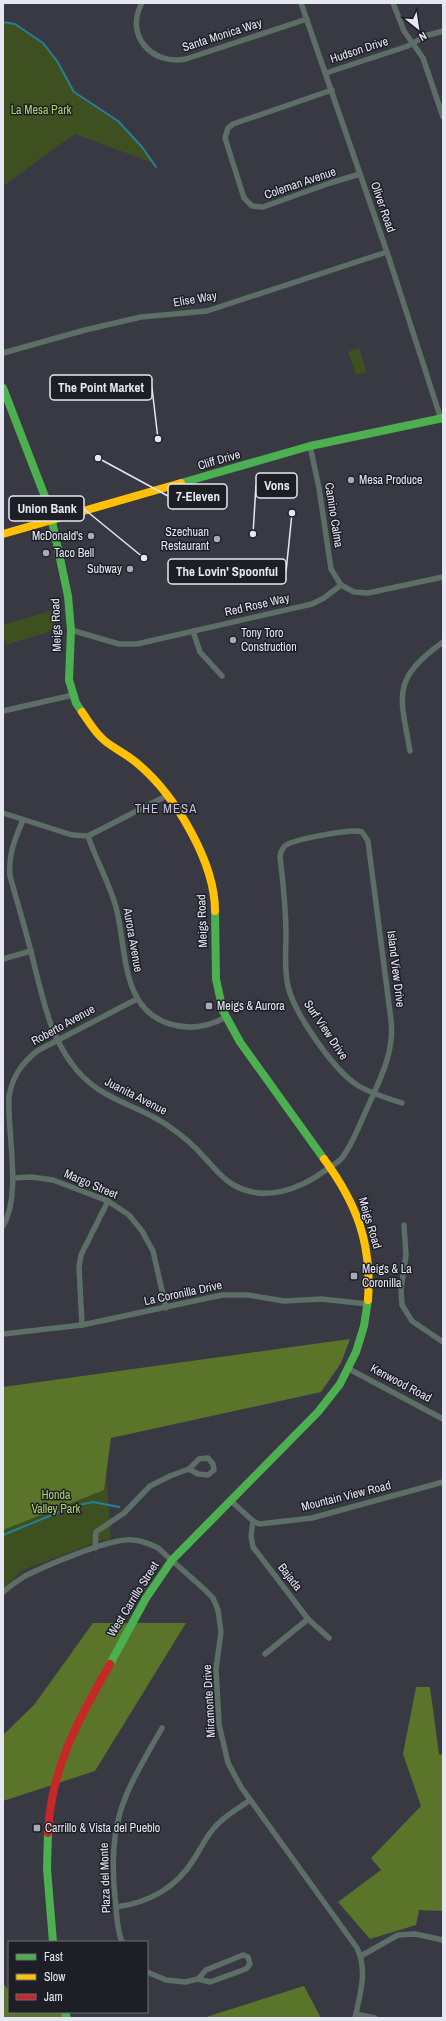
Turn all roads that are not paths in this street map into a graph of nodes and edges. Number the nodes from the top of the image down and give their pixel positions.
1 (142, 3) edge
2 (302, 3) edge
3 (393, 3) edge
4 (307, 19) junction
5 (443, 31) edge
6 (413, 43) junction
7 (326, 73) junction
8 (332, 90) junction
9 (443, 117) edge
10 (360, 174) junction
11 (387, 252) junction
12 (3, 353) edge
13 (3, 388) edge
14 (442, 419) edge
15 (310, 446) junction
16 (51, 520) junction
17 (3, 534) edge
18 (443, 577) edge
19 (342, 585) junction
20 (71, 630) junction
21 (193, 631) junction
22 (443, 642) edge
23 (222, 676) dead end
24 (73, 695) junction
25 (3, 711) edge
26 (410, 751) dead end
27 (168, 795) junction
28 (3, 814) edge
29 (23, 820) junction
30 (88, 836) junction
31 (291, 843) joint
32 (31, 951) junction
33 (3, 959) edge
34 (137, 999) junction
35 (226, 1017) junction
36 (57, 1039) junction
37 (373, 1093) junction
38 (402, 1103) dead end
39 (330, 1167) junction
40 (13, 1178) junction
41 (108, 1201) junction
42 (404, 1225) dead end
43 (3, 1226) edge
44 (368, 1304) junction
45 (166, 1308) junction
46 (82, 1325) junction
47 (3, 1334) edge
48 (443, 1342) edge
49 (349, 1369) junction
50 (443, 1419) edge
51 (189, 1469) dead end
52 (443, 1482) edge
53 (230, 1500) junction
54 (252, 1521) junction
55 (96, 1548) junction
56 (172, 1560) junction
57 (3, 1592) edge
58 (308, 1619) junction
59 (329, 1638) dead end
60 (265, 1654) dead end
61 (162, 1728) dead end
62 (250, 1800) junction
63 (116, 1907) junction
64 (443, 1940) edge
65 (53, 1941) edge
66 (122, 1941) edge
67 (361, 1956) junction
68 (148, 1972) edge
69 (198, 1979) junction
70 (356, 2016) edge
71 (375, 2018) edge

1 - 4 street, Santa Monica Way
2 - 4 street, Oliver Road
3 - 6 street
4 - 7 street, Oliver Road
5 - 6 street, Hudson Drive
6 - 7 street, Hudson Drive
6 - 9 street
7 - 8 street, Oliver Road
8 - 10 street, Oliver Road
8 - 10 street, Coleman Avenue
10 - 11 street, Oliver Road
11 - 12 street, Elise Way
11 - 14 street, Oliver Road
13 - 16 main road, Meigs Road
14 - 15 main road, Cliff Drive
15 - 16 main road, Cliff Drive
15 - 19 street, Camino Calma
16 - 17 main road, Cliff Drive
16 - 20 main road, Meigs Road
18 - 19 street
19 - 21 street, Red Rose Way
20 - 21 street, Red Rose Way
20 - 24 main road, Meigs Road
21 - 23 street
22 - 26 street
24 - 25 street
24 - 27 main road, Meigs Road
27 - 30 street
27 - 35 main road, Meigs Road
28 - 29 street
29 - 30 street
29 - 32 street, Juanita Avenue
30 - 34 street, Aurora Avenue
31 - 37 street, Surf View Drive
31 - 37 street, Island View Drive
32 - 33 street
32 - 36 street, Juanita Avenue
34 - 35 street, Aurora Avenue
34 - 36 street, Roberto Avenue
35 - 39 main road, Meigs Road
36 - 39 street, Juanita Avenue
36 - 40 street, Roberto Avenue
37 - 38 street, Surf View Drive
37 - 39 street, Island View Drive
39 - 44 main road, Meigs Road
40 - 41 street, Margo Street
40 - 43 street, Roberto Avenue
41 - 45 street, Margo Street
41 - 46 street
42 - 48 street
44 - 45 street, La Coronilla Drive
44 - 49 main road, West Carrillo Street
45 - 46 street, La Coronilla Drive
46 - 47 street, La Coronilla Drive
49 - 50 street, Kenwood Road
49 - 53 main road, West Carrillo Street
51 - 55 street
52 - 54 street, Mountain View Road
53 - 54 street
53 - 56 main road, West Carrillo Street
54 - 58 street, Bajada
55 - 56 street, Miramonte Drive
55 - 57 street, Miramonte Drive
56 - 62 street, Miramonte Drive
56 - 65 main road, West Carrillo Street
58 - 59 street, Bajada
58 - 60 street
61 - 63 street, Plaza del Monte
62 - 63 street
62 - 67 street, Miramonte Drive
63 - 66 street, Plaza del Monte
64 - 67 street
67 - 70 street
68 - 69 street
69 - 69 street
70 - 71 street

